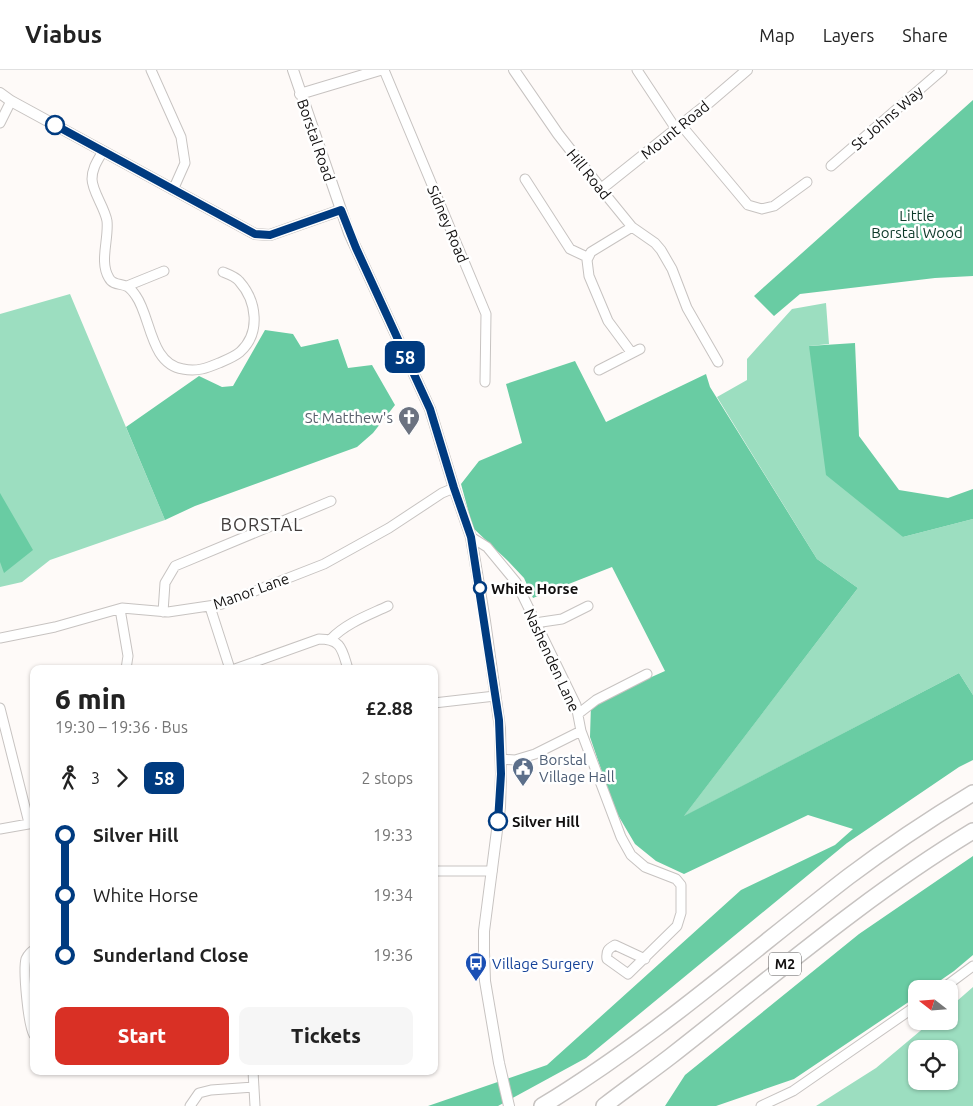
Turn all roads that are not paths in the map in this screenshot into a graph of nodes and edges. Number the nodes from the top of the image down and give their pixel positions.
1 (151, 70) edge
2 (293, 70) edge
3 (380, 70) edge
4 (384, 70) edge
5 (514, 70) edge
6 (637, 70) edge
7 (747, 70) edge
8 (942, 70) edge
9 (0, 92) edge
10 (300, 94) junction
11 (11, 101) junction
12 (0, 122) edge
13 (678, 127) junction
14 (103, 151) junction
15 (831, 166) dead end
16 (525, 179) dead end
17 (807, 182) dead end
18 (601, 189) junction
19 (173, 190) junction
20 (341, 210) junction
21 (632, 227) junction
22 (587, 257) junction
23 (164, 271) dead end
24 (223, 272) dead end
25 (127, 286) junction
26 (640, 348) dead end
27 (630, 352) junction
28 (718, 362) dead end
29 (599, 370) dead end
30 (485, 382) dead end
31 (454, 488) junction
32 (331, 501) dead end
33 (471, 537) junction
34 (388, 606) dead end
35 (588, 606) dead end
36 (210, 607) junction
37 (120, 608) junction
38 (163, 612) junction
39 (535, 623) junction
40 (0, 638) edge
41 (330, 639) junction
42 (127, 665) edge
43 (229, 665) edge
44 (246, 665) edge
45 (347, 665) edge
46 (647, 674) dead end
47 (495, 696) junction
48 (438, 703) edge
49 (0, 708) edge
50 (578, 714) junction
51 (581, 731) junction
52 (501, 759) junction
53 (973, 793) edge
54 (30, 819) edge
55 (30, 823) edge
56 (0, 829) edge
57 (973, 831) edge
58 (438, 871) edge
59 (492, 871) junction
60 (30, 953) edge
61 (645, 959) dead end
62 (973, 966) edge
63 (954, 980) edge
64 (908, 1012) edge
65 (30, 1024) edge
66 (253, 1075) edge
67 (254, 1087) junction
68 (190, 1106) edge
69 (255, 1106) edge
70 (509, 1106) edge
71 (542, 1106) edge
72 (604, 1106) edge
73 (761, 1106) edge

1 - 19 street
2 - 10 street, Borstal Road
3 - 10 street
4 - 30 street, Sidney Road
5 - 18 street, Hill Road
6 - 13 street
7 - 13 street, Mount Road
8 - 15 street, St Johns Way
9 - 11 street
10 - 20 street, Borstal Road
11 - 12 street
11 - 14 street
13 - 17 street
13 - 18 street, Mount Road
14 - 19 street
14 - 25 street
16 - 22 street
18 - 21 street, Hill Road
19 - 20 street
20 - 31 street, Borstal Road
21 - 22 street
21 - 28 street, Hill Road
22 - 27 street
23 - 25 street
24 - 25 street
26 - 27 street
27 - 29 street
31 - 33 street, Borstal Road
31 - 36 street, Manor Lane
32 - 38 street
33 - 39 street, Nashenden Lane
33 - 47 street, Borstal Road
34 - 41 street
35 - 39 street
36 - 38 street, Manor Lane
36 - 43 street
37 - 38 street, Manor Lane
37 - 40 street, Manor Lane
37 - 42 street
39 - 50 street, Nashenden Lane
41 - 44 street
41 - 45 street
46 - 50 street
47 - 48 street
47 - 52 street, Borstal Road
49 - 54 street
50 - 51 street, Nashenden Lane
51 - 52 street
51 - 61 street, Nashenden Lane
52 - 59 street, Borstal Road
53 - 71 highway, M2
55 - 56 street
57 - 72 highway, M2
58 - 59 street
59 - 70 street, Borstal Road
60 - 65 street
62 - 63 street
64 - 73 street
66 - 67 street
67 - 68 street
67 - 69 street

